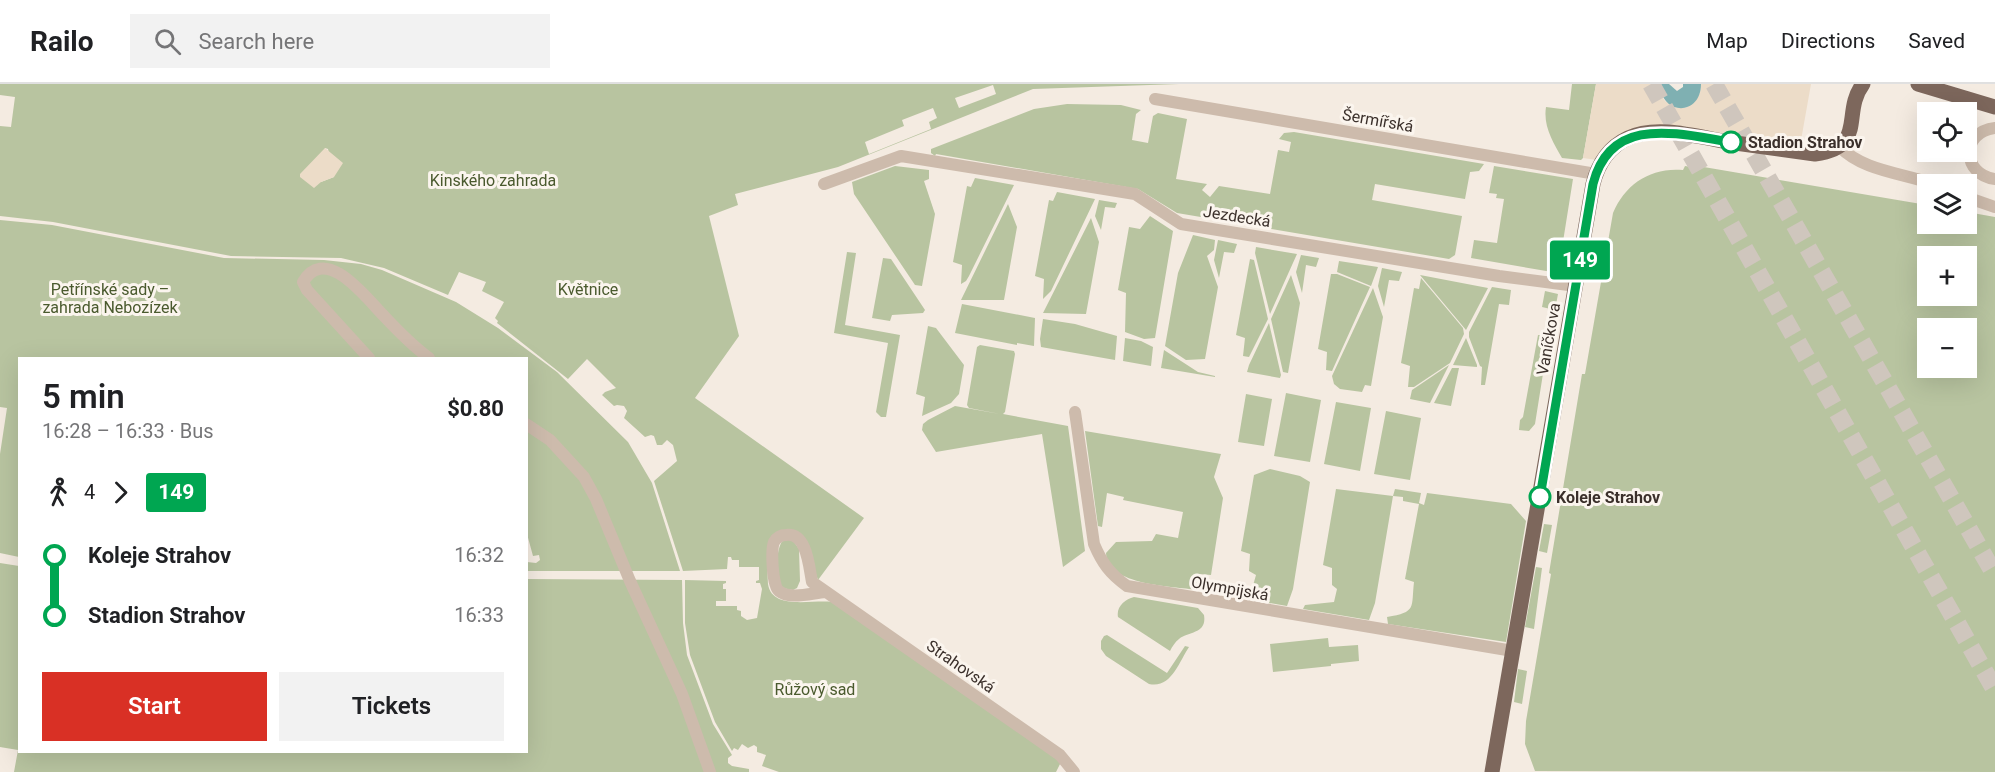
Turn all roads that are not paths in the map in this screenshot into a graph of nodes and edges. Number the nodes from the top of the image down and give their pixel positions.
1 (1863, 84) edge
2 (1918, 84) edge
3 (1155, 99) dead end
4 (1995, 107) edge
5 (1995, 128) edge
6 (1840, 147) junction
7 (1596, 174) junction
8 (1917, 179) edge
9 (1995, 179) edge
10 (824, 184) dead end
11 (1977, 200) edge
12 (1995, 207) edge
13 (1576, 286) junction
14 (368, 357) edge
15 (428, 357) edge
16 (1075, 412) dead end
17 (528, 425) edge
18 (825, 592) junction
19 (1514, 651) junction
20 (710, 772) edge
21 (1074, 772) edge
22 (1492, 772) edge

1 - 6 main road
2 - 4 main road
3 - 7 street, Šermířská
5 - 9 street
6 - 7 main road, Vaníčkova
6 - 8 street
7 - 13 main road, Vaníčkova
10 - 13 street, Jezdecká
11 - 12 street
13 - 19 main road, Vaníčkova
14 - 15 street
16 - 19 street, Olympijská
17 - 20 street
18 - 18 street, Strahovská
18 - 21 street, Strahovská
19 - 22 main road, Vaníčkova

